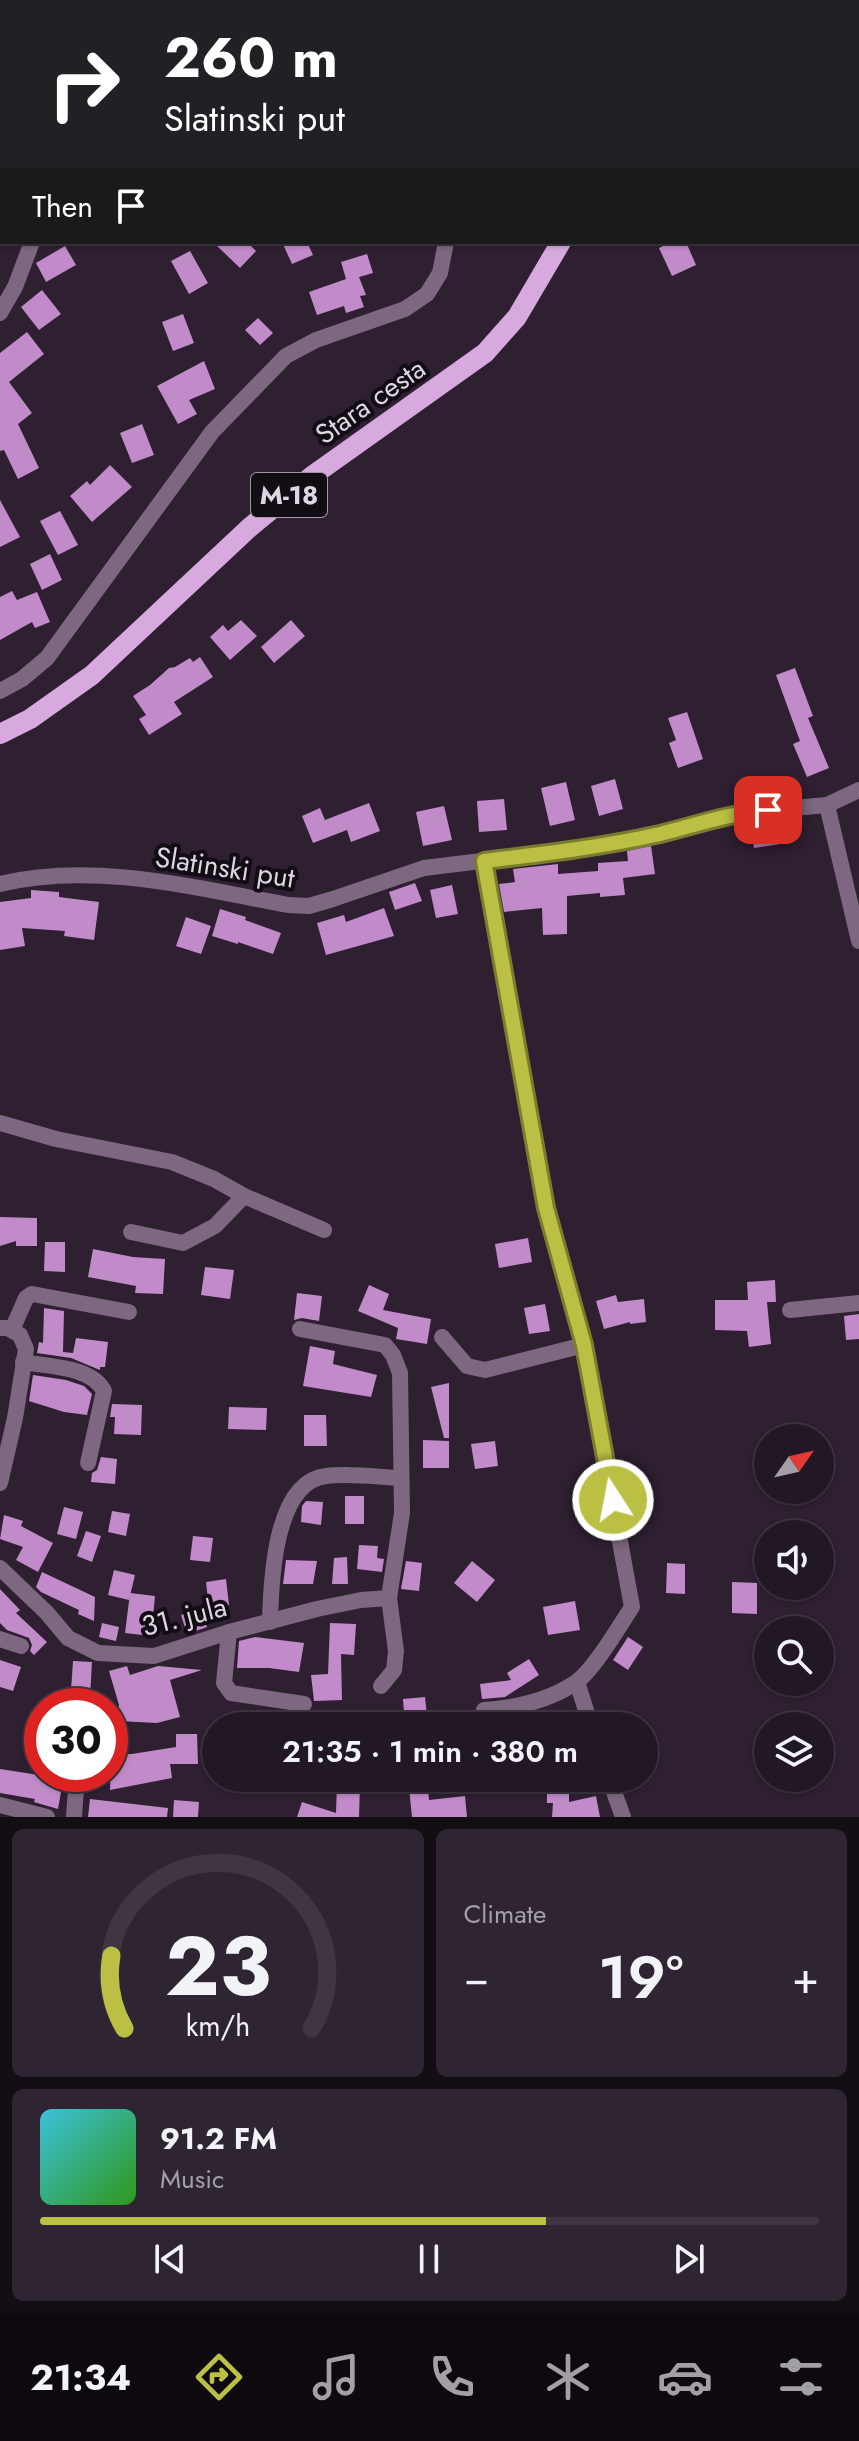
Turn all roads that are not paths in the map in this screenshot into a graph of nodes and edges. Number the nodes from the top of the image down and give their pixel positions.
1 (31, 244) edge
2 (446, 244) edge
3 (560, 244) edge
4 (0, 313) edge
5 (0, 691) edge
6 (0, 734) edge
7 (859, 790) edge
8 (827, 805) junction
9 (484, 861) junction
10 (0, 884) edge
11 (859, 941) edge
12 (0, 1123) edge
13 (244, 1196) junction
14 (324, 1230) dead end
15 (131, 1232) dead end
16 (859, 1303) edge
17 (790, 1310) dead end
18 (129, 1312) dead end
19 (6, 1329) edge
20 (300, 1329) dead end
21 (442, 1337) dead end
22 (584, 1345) junction
23 (23, 1362) junction
24 (88, 1463) dead end
25 (401, 1478) junction
26 (0, 1483) edge
27 (0, 1568) edge
28 (389, 1598) junction
29 (270, 1622) junction
30 (229, 1632) junction
31 (0, 1639) edge
32 (21, 1646) dead end
33 (577, 1682) junction
34 (381, 1686) dead end
35 (304, 1704) dead end
36 (484, 1710) dead end
37 (587, 1712) edge
38 (76, 1792) edge
39 (614, 1792) edge
40 (0, 1805) edge
41 (47, 1817) edge
42 (74, 1817) edge
43 (623, 1817) edge

1 - 4 street
2 - 5 street, Stara cesta
3 - 6 main road, Stara cesta / M-18
7 - 8 street, Slatinski put
8 - 9 street, Slatinski put
8 - 11 street
9 - 10 street, Slatinski put
9 - 22 street
12 - 13 street
13 - 14 street
13 - 15 street
16 - 17 street
18 - 19 street
19 - 23 street
20 - 25 street
21 - 22 street
22 - 33 street
23 - 24 street
23 - 26 street
25 - 28 street
25 - 29 street, 31. jula
27 - 30 street, 31. jula
28 - 29 street, 31. jula
28 - 34 street
29 - 30 street, 31. jula
30 - 35 street
31 - 32 street
33 - 36 street
33 - 37 street
38 - 42 street
39 - 43 street
40 - 41 street

